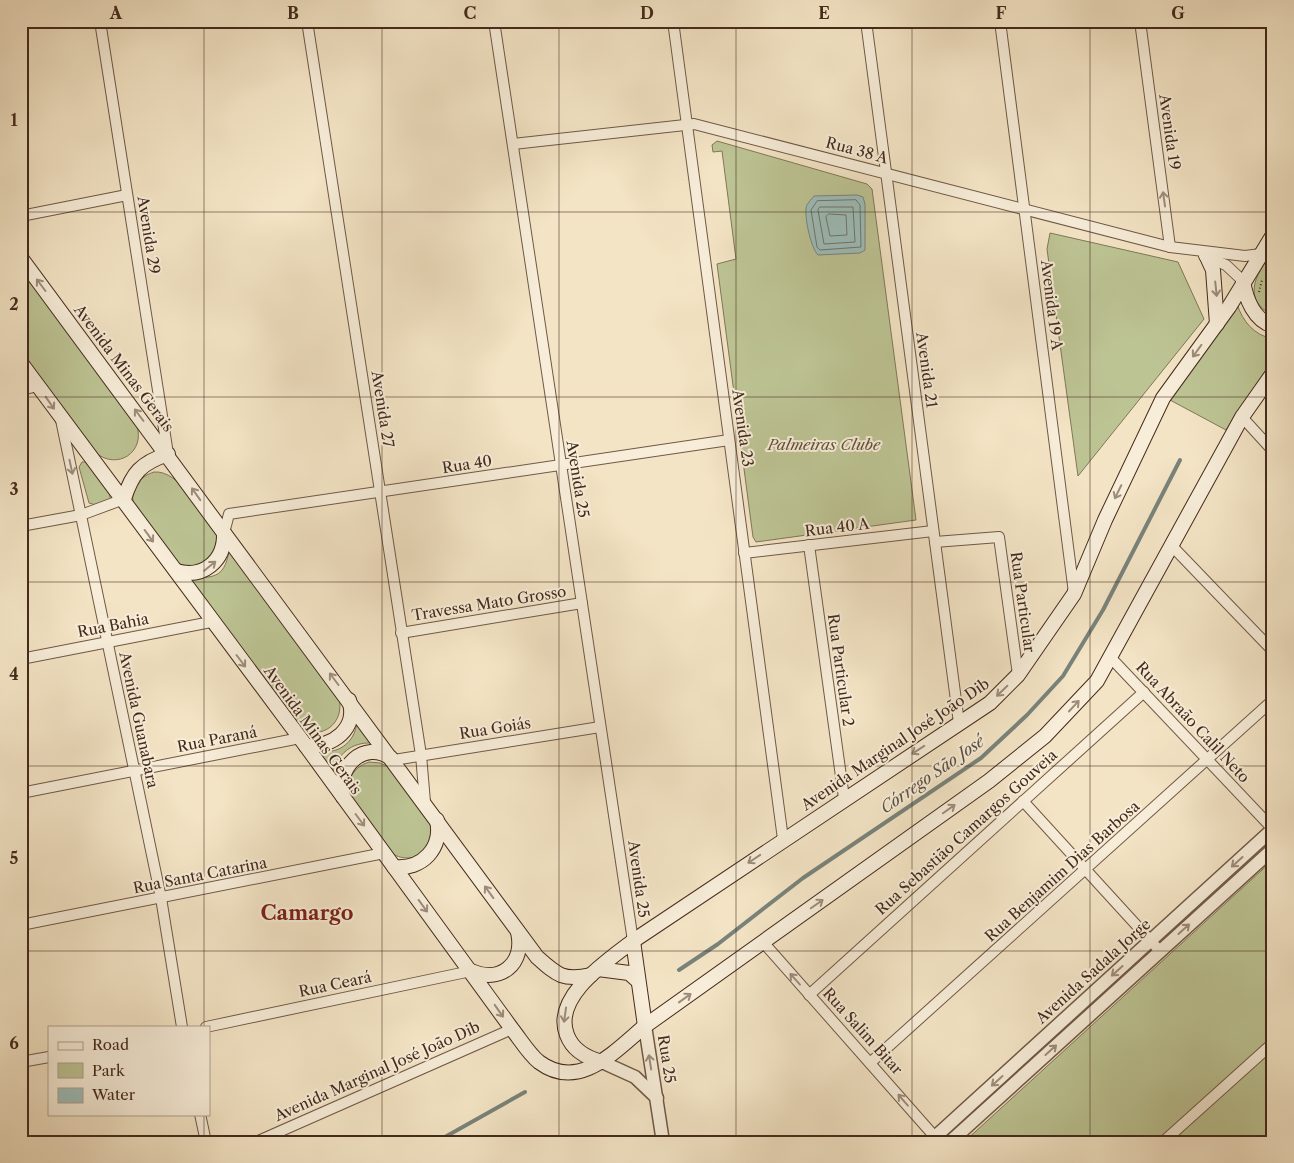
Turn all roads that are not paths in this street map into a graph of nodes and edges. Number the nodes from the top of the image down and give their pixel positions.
1 (100, 21) edge
2 (307, 21) edge
3 (494, 21) edge
4 (673, 21) edge
5 (866, 21) edge
6 (1000, 21) edge
7 (1140, 21) edge
8 (687, 125) junction
9 (513, 144) junction
10 (885, 173) junction
11 (127, 195) junction
12 (1024, 210) junction
13 (21, 216) edge
14 (1273, 235) edge
15 (1170, 247) junction
16 (1189, 250) junction
17 (1261, 254) junction
18 (1207, 257) junction
19 (21, 258) edge
20 (1243, 281) junction
21 (1217, 324) junction
22 (1273, 326) edge
23 (21, 363) edge
24 (1273, 373) edge
25 (38, 386) junction
26 (21, 390) edge
27 (1242, 417) junction
28 (61, 420) junction
29 (730, 440) junction
30 (1273, 451) edge
31 (168, 454) junction
32 (561, 465) junction
33 (381, 492) junction
34 (124, 500) junction
35 (81, 515) junction
36 (21, 526) edge
37 (934, 531) junction
38 (224, 533) junction
39 (935, 542) junction
40 (1171, 545) junction
41 (809, 546) junction
42 (744, 553) junction
43 (176, 571) junction
44 (1074, 594) junction
45 (582, 603) junction
46 (211, 622) junction
47 (401, 633) junction
48 (107, 642) junction
49 (1273, 651) edge
50 (21, 658) edge
51 (1111, 658) junction
52 (1018, 676) junction
53 (1144, 692) junction
54 (349, 700) junction
55 (1273, 700) edge
56 (959, 723) junction
57 (600, 727) junction
58 (303, 742) junction
59 (421, 755) junction
60 (1207, 759) junction
61 (394, 760) junction
62 (134, 771) junction
63 (21, 793) edge
64 (844, 798) junction
65 (343, 799) junction
66 (425, 802) junction
67 (1023, 802) junction
68 (437, 820) junction
69 (1273, 829) edge
70 (783, 839) junction
71 (1273, 849) edge
72 (384, 853) junction
73 (394, 866) junction
74 (1085, 869) junction
75 (161, 898) junction
76 (21, 925) edge
77 (518, 931) junction
78 (1151, 940) junction
79 (632, 941) junction
80 (763, 942) junction
81 (1160, 951) junction
82 (470, 971) junction
83 (594, 972) junction
84 (638, 981) junction
85 (809, 994) junction
86 (182, 1026) edge
87 (210, 1026) edge
88 (645, 1026) junction
89 (512, 1029) junction
90 (1273, 1043) edge
91 (48, 1056) edge
92 (21, 1062) edge
93 (602, 1062) junction
94 (870, 1064) junction
95 (657, 1098) junction
96 (200, 1116) edge
97 (936, 1140) edge
98 (206, 1142) edge
99 (256, 1142) edge
100 (663, 1142) edge
101 (950, 1142) edge
102 (1163, 1142) edge

1 - 11 street, Avenida 29
2 - 33 street, Avenida 27
3 - 9 street, Avenida 25
4 - 8 street, Avenida 23
5 - 10 street, Avenida 21
6 - 12 street, Avenida 19 A
15 -> 7 street, Avenida 19
8 - 9 street, Rua 38 A
8 - 10 street, Rua 38 A
8 - 29 street, Avenida 23
9 - 32 street, Avenida 25
10 - 12 street, Rua 38 A
10 - 37 street, Avenida 21
11 - 13 street
11 - 31 street, Avenida 29
12 - 15 street, Rua 38 A
12 - 44 street, Avenida 19 A
14 - 17 main road, Avenida Marginal José João Dib
15 - 16 street, Rua 38 A
16 - 17 street, Rua 38 A
16 - 18 street, Rua 38 A
17 - 20 main road, Avenida Marginal José João Dib
18 - 20 street, Rua 38 A
18 -> 21 main road
31 -> 19 main road, Avenida Minas Gerais
20 - 21 main road, Avenida Marginal José João Dib
20 - 22 main road
21 -> 44 main road, Avenida Marginal José João Dib
23 - 25 main road, Avenida Minas Gerais
24 - 27 main road
25 - 26 street
25 -> 28 main road, Avenida Minas Gerais
27 - 30 street
27 - 40 main road
28 - 34 main road, Avenida Minas Gerais
28 -> 35 street, Avenida Guanabara
29 - 32 street, Rua 40
29 - 42 street, Avenida 23
31 - 34 main road
38 -> 31 main road, Avenida Minas Gerais
32 - 33 street, Rua 40
32 - 45 street, Avenida 25
33 - 38 street, Rua 40
33 - 47 street, Avenida 27
34 - 35 street
34 -> 43 main road, Avenida Minas Gerais
35 - 36 street
35 - 48 street, Avenida Guanabara
37 - 39 street, Avenida 21
37 - 41 street, Rua 40 A
43 -> 38 main road
54 -> 38 main road, Avenida Minas Gerais
39 - 52 street, Rua Particular
39 - 56 street, Avenida 21
40 - 49 street
40 - 51 main road
41 - 42 street, Rua 40 A
41 - 64 street, Rua Particular 2
42 - 70 street, Avenida 23
43 - 46 main road, Avenida Minas Gerais
44 - 52 main road, Avenida Marginal José João Dib
45 - 47 street, Travessa Mato Grosso
45 - 57 street, Avenida 25
46 - 48 street, Rua Bahia
46 -> 58 main road, Avenida Minas Gerais
47 - 59 street, Avenida 27
48 - 50 street, Rua Bahia
48 - 62 street, Avenida Guanabara
51 - 53 street, Rua Abraão Calil Neto
80 -> 51 main road
52 -> 56 main road, Avenida Marginal José João Dib
53 - 60 street, Rua Abraão Calil Neto
53 - 67 street, Rua Sebastião Camargos Gouveia
54 - 58 main road
54 - 61 main road, Avenida Minas Gerais
55 - 60 street, Rua Benjamim Dias Barbosa
56 -> 64 main road, Avenida Marginal José João Dib
57 - 59 street, Rua Goiás
57 - 79 street, Avenida 25
58 - 62 street, Rua Paraná
58 - 65 main road, Avenida Minas Gerais
59 - 61 street, Rua Goiás
59 - 66 street, Avenida 27
60 - 69 street, Rua Abraão Calil Neto
60 - 74 street, Rua Benjamim Dias Barbosa
61 - 65 main road
61 - 66 main road, Avenida Minas Gerais
62 - 63 street, Rua Paraná
62 - 75 street, Avenida Guanabara
64 - 70 main road, Avenida Marginal José João Dib
65 -> 72 main road, Avenida Minas Gerais
66 - 68 main road, Avenida Minas Gerais
67 - 74 street
67 - 85 street, Rua Sebastião Camargos Gouveia
68 - 73 main road
77 -> 68 main road, Avenida Minas Gerais
69 -> 78 street, Avenida Sadala Jorge
70 -> 79 main road, Avenida Marginal José João Dib
81 -> 71 street, Avenida Sadala Jorge
72 - 73 main road, Avenida Minas Gerais
72 - 75 street, Rua Santa Catarina
73 -> 82 main road, Avenida Minas Gerais
74 - 78 street
74 - 94 street, Rua Benjamim Dias Barbosa
75 - 76 street, Rua Santa Catarina
75 - 86 street, Avenida Guanabara
77 - 82 main road
77 - 83 main road, Avenida Minas Gerais
78 - 81 street
78 -> 97 street, Avenida Sadala Jorge
79 - 83 main road, Avenida Marginal José João Dib
79 - 84 main road
85 -> 80 street, Rua Salim Bitar
88 -> 80 main road
101 -> 81 street, Avenida Sadala Jorge
82 - 87 street, Rua Ceará
82 -> 89 main road, Avenida Minas Gerais
83 - 84 main road
83 -> 93 main road
84 - 88 main road
85 - 94 street, Rua Salim Bitar
88 - 93 main road
95 -> 88 street, Rua 25
89 - 93 main road, Avenida Minas Gerais
89 - 99 street, Avenida Marginal José João Dib
90 - 102 street
91 - 92 street
93 - 95 street, Rua 25
97 -> 94 street, Rua Salim Bitar
95 - 100 street, Rua 25
96 - 98 street

